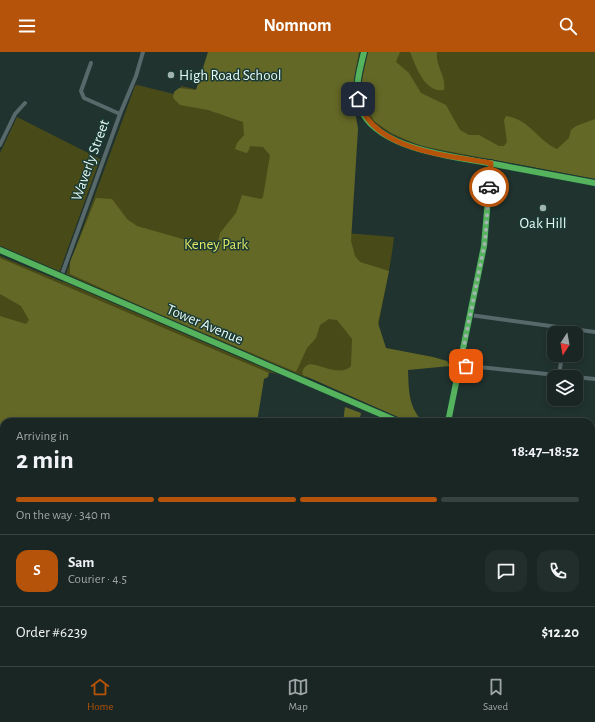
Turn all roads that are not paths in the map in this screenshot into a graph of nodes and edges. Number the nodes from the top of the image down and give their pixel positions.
1 (143, 52) edge
2 (364, 52) edge
3 (91, 63) dead end
4 (24, 103) dead end
5 (120, 114) junction
6 (0, 146) edge
7 (491, 163) junction
8 (595, 183) edge
9 (0, 250) edge
10 (61, 277) junction
11 (470, 315) junction
12 (547, 328) edge
13 (583, 332) edge
14 (595, 332) edge
15 (460, 365) junction
16 (547, 374) edge
17 (583, 378) edge
18 (595, 379) edge
19 (384, 416) joint
20 (389, 418) edge
21 (449, 418) edge

1 - 5 street, Waverly Street
2 - 7 street
3 - 5 street
4 - 6 street
5 - 10 street, Waverly Street
7 - 8 street
7 - 11 street
9 - 10 street, Tower Avenue
10 - 19 street, Tower Avenue
11 - 12 street
11 - 15 street
13 - 14 street
15 - 16 street
15 - 21 street
17 - 18 street
19 - 20 street, Tower Avenue

